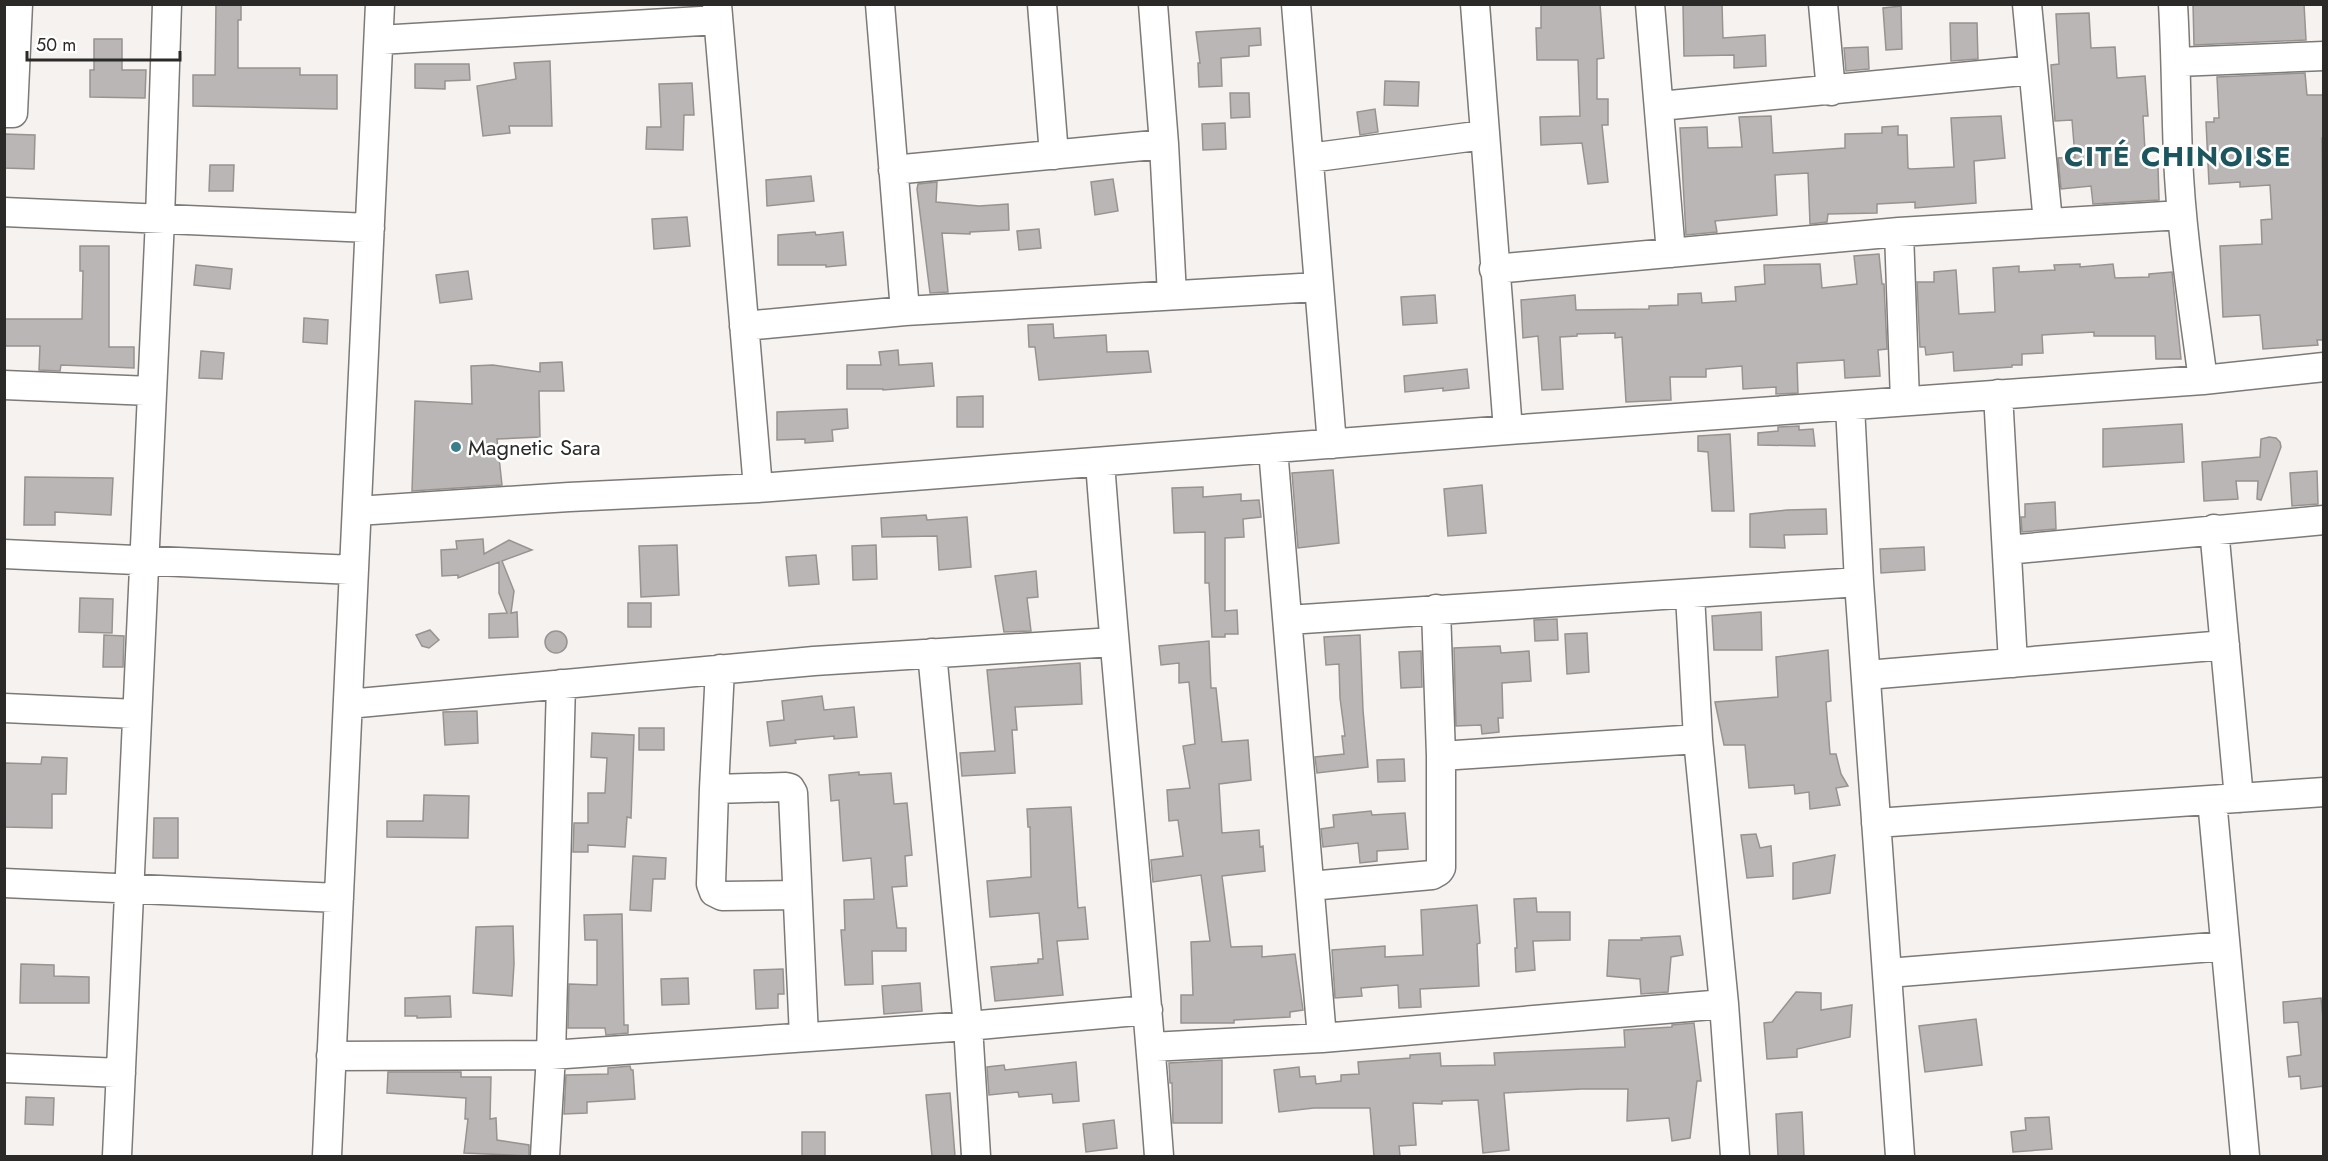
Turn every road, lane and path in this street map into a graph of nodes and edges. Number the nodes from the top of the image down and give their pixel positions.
1 (18, 4) edge
2 (167, 4) edge
3 (380, 4) edge
4 (880, 4) edge
5 (1042, 4) edge
6 (1153, 4) edge
7 (1296, 4) edge
8 (1475, 4) edge
9 (1650, 4) edge
10 (1823, 4) edge
11 (2027, 4) edge
12 (2173, 4) edge
13 (718, 12) edge
14 (378, 40) junction
15 (2324, 56) edge
16 (2177, 62) junction
17 (2033, 70) junction
18 (1831, 91) junction
19 (1660, 106) junction
20 (4, 113) edge
21 (1484, 135) junction
22 (1164, 144) junction
23 (1054, 154) junction
24 (1309, 158) junction
25 (892, 170) junction
26 (4, 212) edge
27 (2182, 215) junction
28 (160, 219) junction
29 (2048, 222) junction
30 (370, 228) junction
31 (1899, 232) junction
32 (1671, 254) junction
33 (1494, 269) junction
34 (1317, 287) junction
35 (1172, 295) junction
36 (904, 311) junction
37 (744, 326) junction
38 (2324, 367) edge
39 (2203, 380) junction
40 (4, 385) edge
41 (151, 391) junction
42 (1998, 394) junction
43 (1905, 401) junction
44 (1850, 406) junction
45 (1508, 430) junction
46 (1332, 444) junction
47 (1273, 449) junction
48 (1100, 462) junction
49 (758, 488) junction
50 (357, 512) junction
51 (2324, 519) edge
52 (2214, 529) junction
53 (2007, 550) junction
54 (4, 554) edge
55 (144, 561) junction
56 (354, 570) junction
57 (1859, 582) junction
58 (1690, 595) junction
59 (1437, 609) junction
60 (1288, 620) junction
61 (1113, 642) junction
62 (2226, 645) junction
63 (932, 652) junction
64 (2013, 663) junction
65 (720, 669) junction
66 (1867, 675) junction
67 (561, 684) junction
68 (348, 704) junction
69 (4, 708) edge
70 (137, 714) junction
71 (1698, 739) junction
72 (1441, 756) junction
73 (714, 789) junction
74 (2324, 792) edge
75 (2225, 799) junction
76 (1876, 823) junction
77 (4, 883) edge
78 (1310, 886) junction
79 (129, 889) junction
80 (797, 895) junction
81 (339, 898) junction
82 (2225, 946) junction
83 (1888, 973) junction
84 (1724, 1004) junction
85 (1148, 1010) junction
86 (968, 1026) junction
87 (804, 1037) junction
88 (1322, 1038) junction
89 (1151, 1047) junction
90 (551, 1054) junction
91 (331, 1056) junction
92 (4, 1068) edge
93 (121, 1073) junction
94 (117, 1156) edge
95 (327, 1156) edge
96 (545, 1156) edge
97 (976, 1156) edge
98 (1159, 1156) edge
99 (1735, 1156) edge
100 (1900, 1156) edge
101 (2245, 1156) edge

1 - 20 street
2 - 28 street
3 - 14 street
4 - 25 street
5 - 23 street
6 - 22 street
7 - 24 street
8 - 21 street
9 - 19 street
10 - 18 street
11 - 17 street
12 - 16 street
13 - 14 street
13 - 37 street
14 - 30 street
15 - 16 street
16 - 27 street
17 - 18 street
17 - 29 street
18 - 19 street
19 - 32 street
21 - 24 street
21 - 33 street
22 - 23 street
22 - 35 street
23 - 25 street
24 - 34 street
25 - 36 street
26 - 28 street
27 - 29 street
27 - 39 street
28 - 30 street
28 - 41 street
29 - 31 street
30 - 50 street
31 - 32 street
31 - 43 street
32 - 33 street
33 - 45 street
34 - 35 street
34 - 46 street
35 - 36 street
36 - 37 street
37 - 49 street
38 - 39 street
39 - 42 street
40 - 41 street
41 - 55 street
42 - 43 street
42 - 53 street
43 - 44 street
44 - 45 street
44 - 57 street
45 - 46 street
46 - 47 street
47 - 48 street
47 - 60 street
48 - 49 street
48 - 61 street
49 - 50 street
50 - 56 street
51 - 52 street
52 - 53 street
52 - 62 street
53 - 64 street
54 - 55 street
55 - 56 street
55 - 70 street
56 - 68 street
57 - 58 street
57 - 66 street
58 - 59 street
58 - 71 street
59 - 60 street
59 - 72 street
60 - 78 street
61 - 63 street
61 - 85 street
62 - 64 street
62 - 75 street
63 - 65 street
63 - 86 street
64 - 66 street
65 - 67 street
65 - 73 street
66 - 76 street
67 - 68 street
67 - 90 street
68 - 81 street
69 - 70 street
70 - 79 street
71 - 72 street
71 - 84 street
72 - 78 street
73 - 80 street
73 - 80 street
74 - 75 street
75 - 76 street
75 - 82 street
76 - 83 street
77 - 79 street
78 - 88 street
79 - 81 street
79 - 93 street
80 - 87 street
81 - 91 street
82 - 83 street
82 - 101 street
83 - 100 street
84 - 88 street
84 - 99 street
85 - 86 street
85 - 89 street
86 - 87 street
86 - 97 street
87 - 90 street
88 - 89 street
89 - 98 street
90 - 91 street
90 - 96 street
91 - 95 street
92 - 93 street
93 - 94 street

